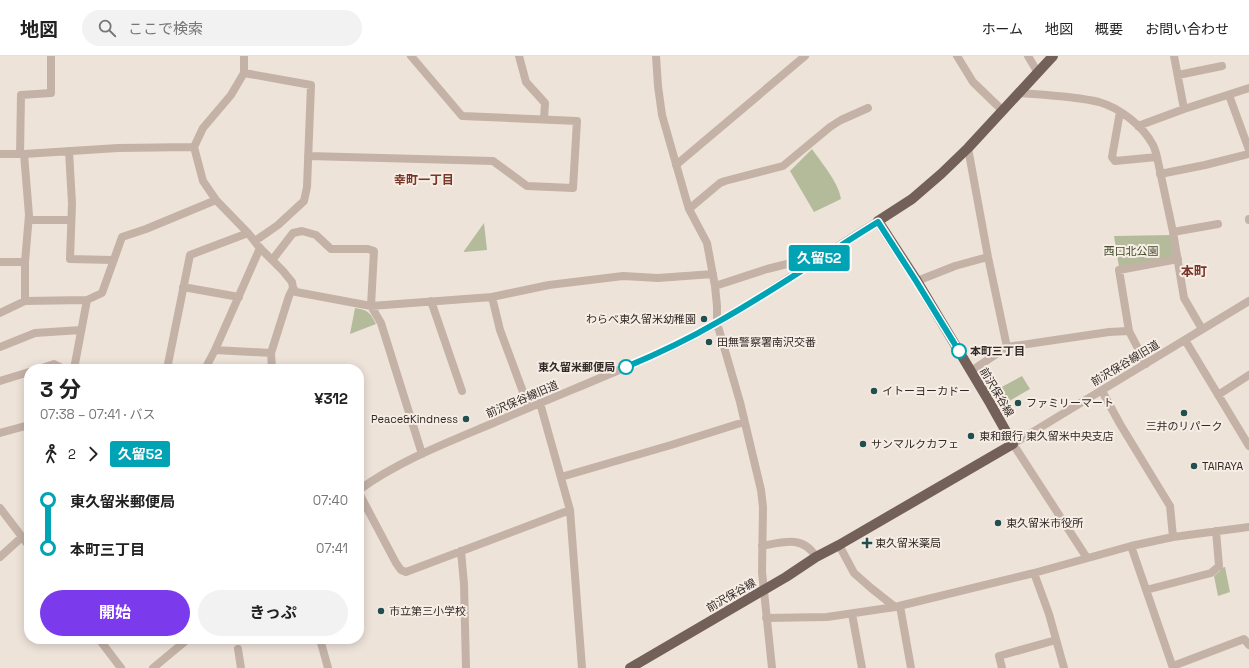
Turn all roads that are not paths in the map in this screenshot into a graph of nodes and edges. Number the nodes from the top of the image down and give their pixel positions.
1 (51, 56) edge
2 (244, 56) edge
3 (411, 56) edge
4 (519, 56) edge
5 (656, 56) edge
6 (805, 56) edge
7 (958, 56) edge
8 (1028, 56) edge
9 (1053, 56) edge
10 (1174, 56) edge
11 (1222, 66) dead end
12 (244, 73) junction
13 (1038, 73) junction
14 (1178, 75) junction
15 (1249, 88) edge
16 (1019, 93) junction
17 (1229, 95) junction
18 (868, 108) dead end
19 (1184, 109) junction
20 (1003, 111) junction
21 (1120, 112) junction
22 (544, 119) junction
23 (1138, 126) junction
24 (1246, 134) edge
25 (194, 147) junction
26 (968, 148) junction
27 (1249, 150) edge
28 (69, 151) junction
29 (0, 154) edge
30 (22, 154) junction
31 (1249, 154) edge
32 (308, 156) junction
33 (1157, 157) junction
34 (676, 165) junction
35 (1160, 174) junction
36 (216, 200) junction
37 (690, 209) junction
38 (29, 220) junction
39 (71, 220) junction
40 (878, 222) junction
41 (1218, 224) dead end
42 (1174, 232) junction
43 (248, 233) junction
44 (258, 245) junction
45 (988, 257) junction
46 (273, 259) junction
47 (1178, 259) junction
48 (113, 260) junction
49 (0, 262) edge
50 (25, 262) junction
51 (803, 269) junction
52 (713, 274) junction
53 (916, 281) junction
54 (715, 286) junction
55 (183, 287) junction
56 (293, 288) junction
57 (239, 297) junction
58 (492, 297) junction
59 (87, 300) junction
60 (26, 301) junction
61 (1249, 301) edge
62 (431, 302) junction
63 (371, 306) junction
64 (0, 313) edge
65 (717, 323) junction
66 (1202, 329) junction
67 (81, 330) junction
68 (1129, 330) junction
69 (1185, 340) junction
70 (0, 346) edge
71 (1007, 347) junction
72 (215, 350) junction
73 (271, 353) junction
74 (75, 364) edge
75 (168, 364) edge
76 (208, 364) edge
77 (272, 364) edge
78 (1146, 364) junction
79 (970, 371) junction
80 (24, 374) edge
81 (1249, 375) edge
82 (0, 381) edge
83 (462, 391) dead end
84 (1102, 391) junction
85 (1218, 395) junction
86 (540, 403) junction
87 (529, 408) junction
88 (744, 422) junction
89 (24, 426) edge
90 (0, 433) edge
91 (1013, 444) junction
92 (1249, 446) edge
93 (422, 454) junction
94 (561, 476) junction
95 (364, 488) edge
96 (364, 501) edge
97 (0, 508) edge
98 (570, 510) junction
99 (1249, 527) edge
100 (1216, 531) junction
101 (22, 537) junction
102 (1173, 537) junction
103 (24, 540) edge
104 (839, 545) junction
105 (762, 546) junction
106 (1131, 546) junction
107 (461, 551) junction
108 (0, 557) edge
109 (816, 557) junction
110 (1087, 558) junction
111 (1034, 573) junction
112 (763, 590) junction
113 (1146, 590) junction
114 (898, 606) junction
115 (852, 614) junction
116 (766, 618) junction
117 (1056, 640) junction
118 (103, 644) edge
119 (182, 644) edge
120 (321, 644) edge
121 (1249, 645) edge
122 (238, 649) dead end
123 (1173, 667) edge
124 (121, 668) edge
125 (153, 668) edge
126 (241, 668) edge
127 (328, 668) edge
128 (466, 668) edge
129 (582, 668) edge
130 (630, 668) edge
131 (772, 668) edge
132 (862, 668) edge
133 (911, 668) edge
134 (1002, 668) edge
135 (1063, 668) edge

1 - 30 street
2 - 12 street
3 - 22 street
4 - 22 street
5 - 34 street
6 - 34 street
7 - 20 street
8 - 13 street
9 - 13 main road
10 - 14 street
11 - 14 street
12 - 25 street
12 - 32 street
13 - 16 main road
14 - 19 street
15 - 17 street
16 - 20 main road
16 - 21 street
17 - 19 street
17 - 24 street
18 - 37 street
19 - 23 street
20 - 26 main road
21 - 23 street
21 - 33 street
22 - 32 street
23 - 33 street
24 - 27 street
25 - 28 street
25 - 36 street
26 - 40 main road
26 - 45 street
28 - 30 street
28 - 39 street
29 - 30 street
30 - 38 street
31 - 35 street
32 - 44 street
33 - 35 street
34 - 37 street
35 - 42 street
36 - 43 street
36 - 48 street
37 - 52 street
38 - 39 street
38 - 50 street
39 - 48 street
40 - 51 street, 前沢保谷線旧道
40 - 53 main road, 前沢保谷線
41 - 42 street
42 - 47 street
43 - 44 street
43 - 55 street
44 - 46 street
44 - 57 street
45 - 53 street
45 - 71 street
46 - 56 street
46 - 63 street
47 - 66 street
47 - 68 street
48 - 59 street
49 - 50 street
50 - 60 street
51 - 54 street
51 - 65 street, 前沢保谷線旧道
52 - 54 street
52 - 58 street
53 - 79 main road, 前沢保谷線
54 - 65 street
55 - 57 street
55 - 75 street
56 - 63 street
56 - 73 street
57 - 72 street
58 - 62 street
58 - 87 street
59 - 60 street
59 - 67 street
60 - 64 street
61 - 66 street, 前沢保谷線旧道
62 - 63 street
62 - 83 street
63 - 93 street
65 - 86 street, 前沢保谷線旧道
65 - 88 street
66 - 69 street, 前沢保谷線旧道
67 - 70 street
67 - 74 street
68 - 71 street
68 - 78 street
69 - 78 street, 前沢保谷線旧道
69 - 85 street
71 - 79 street
72 - 73 street
72 - 76 street
73 - 77 street
78 - 84 street, 前沢保谷線旧道
79 - 91 main road, 前沢保谷線
80 - 82 street
81 - 85 street
84 - 91 street, 前沢保谷線旧道
84 - 102 street
85 - 92 street
86 - 87 street, 前沢保谷線旧道
86 - 94 street
87 - 93 street, 前沢保谷線旧道
88 - 94 street
88 - 105 street
89 - 90 street
91 - 104 main road, 前沢保谷線
91 - 110 street
93 - 95 street, 前沢保谷線旧道
94 - 98 street
96 - 107 street
97 - 101 street
98 - 107 street
98 - 129 street
99 - 100 street
100 - 102 street
100 - 113 street
101 - 103 street
101 - 108 street
102 - 106 street
104 - 109 main road, 前沢保谷線
104 - 114 street
105 - 109 street
105 - 112 street
106 - 110 street
106 - 113 street
107 - 128 street
109 - 112 main road, 前沢保谷線
110 - 111 street
111 - 114 street
111 - 117 street
112 - 116 street
112 - 130 main road, 前沢保谷線
113 - 123 street
114 - 115 street
114 - 133 street
115 - 116 street
115 - 132 street
116 - 131 street
117 - 134 street
117 - 135 street
118 - 124 street
119 - 125 street
120 - 127 street
121 - 123 street
122 - 126 street

